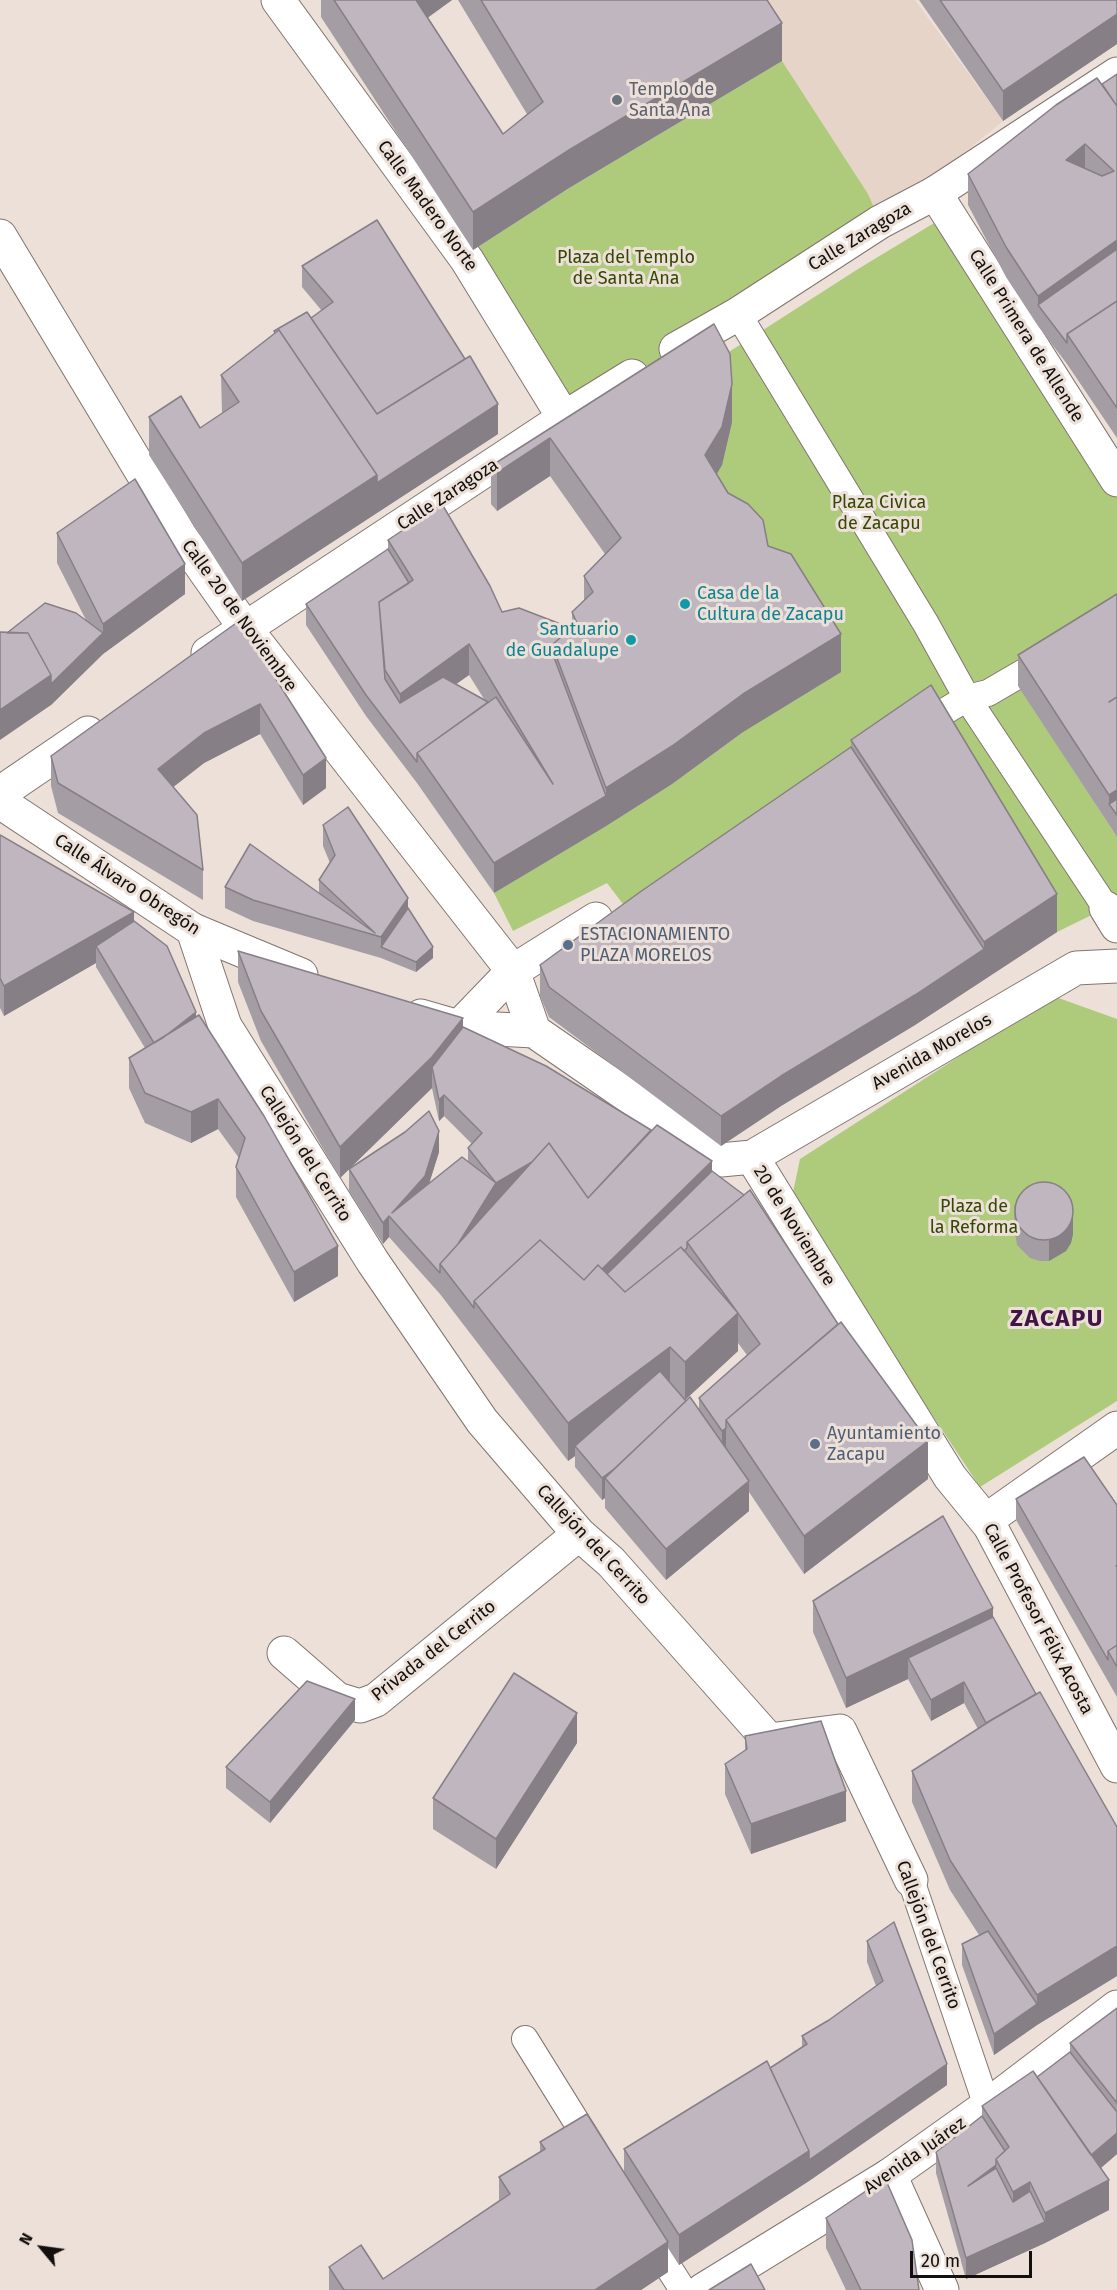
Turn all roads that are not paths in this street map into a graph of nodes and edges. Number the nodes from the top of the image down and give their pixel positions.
1 (278, 0) edge
2 (1117, 74) edge
3 (934, 193) junction
4 (0, 236) edge
5 (738, 314) junction
6 (564, 418) junction
7 (1117, 480) edge
8 (245, 628) junction
9 (1070, 644) edge
10 (186, 667) edge
11 (967, 698) junction
12 (108, 720) edge
13 (895, 742) edge
14 (0, 793) edge
15 (0, 802) edge
16 (1112, 917) edge
17 (606, 926) joint
18 (193, 930) junction
19 (588, 952) edge
20 (1117, 966) edge
21 (526, 983) junction
22 (333, 988) edge
23 (396, 1009) edge
24 (459, 1027) junction
25 (534, 1032) junction
26 (752, 1157) junction
27 (1117, 1428) edge
28 (950, 1477) joint
29 (990, 1526) junction
30 (579, 1534) junction
31 (284, 1653) dead end
32 (1117, 1766) edge
33 (911, 1880) joint
34 (1117, 2007) edge
35 (525, 2039) dead end
36 (987, 2106) junction
37 (607, 2169) edge
38 (890, 2175) junction
39 (638, 2220) edge
40 (682, 2290) edge
41 (703, 2290) edge
42 (942, 2290) edge

1 - 6 street, Calle Madero Norte
2 - 3 street, Calle Zaragoza
3 - 5 street, Calle Zaragoza
3 - 7 street, Calle Primera de Allende
4 - 8 street, Calle 20 de Noviembre
5 - 6 street, Calle Zaragoza
5 - 11 street
6 - 8 street, Calle Zaragoza
8 - 10 street, Calle Zaragoza
8 - 21 street, Calle 20 de Noviembre
9 - 11 street
11 - 13 street
11 - 16 street
12 - 14 street
15 - 18 street, Calle Álvaro Obregón
17 - 19 street
17 - 21 street
18 - 22 street, Calle Álvaro Obregón
18 - 30 street, Callejón del Cerrito
20 - 26 street, Avenida Morelos
21 - 24 street
21 - 25 street
23 - 24 street
24 - 25 street
25 - 26 street, 20 de Noviembre
26 - 28 street, 20 de Noviembre
27 - 29 street
28 - 29 street, Calle Profesor Félix Acosta
29 - 32 street, Calle Profesor Félix Acosta
30 - 31 street, Privada del Cerrito
30 - 33 street, Callejón del Cerrito
33 - 36 street, Callejón del Cerrito
34 - 36 street, Avenida Juárez
35 - 37 street
36 - 38 street, Avenida Juárez
38 - 41 street, Avenida Juárez
38 - 42 street
39 - 40 street

